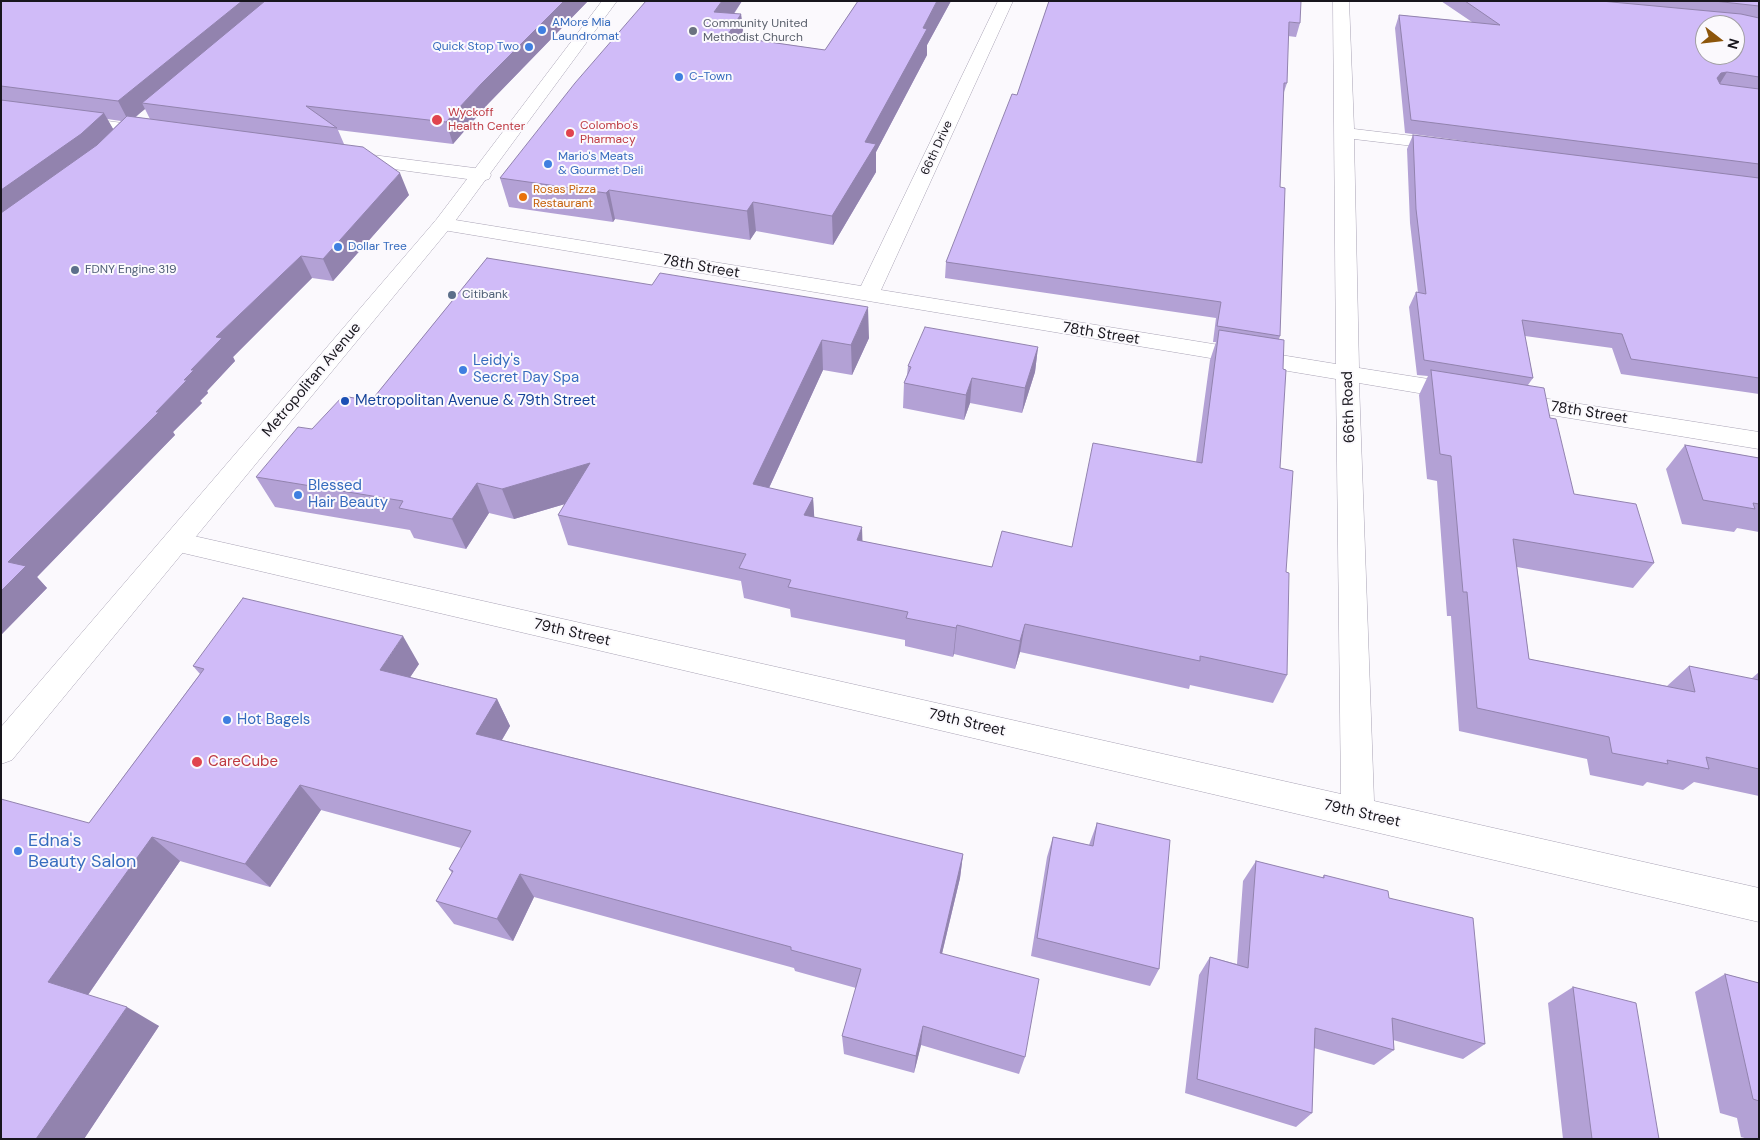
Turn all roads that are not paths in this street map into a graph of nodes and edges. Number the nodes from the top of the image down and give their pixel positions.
1 (610, 1) edge
2 (1006, 1) edge
3 (1340, 1) edge
4 (1, 112) edge
5 (153, 113) edge
6 (133, 130) junction
7 (1345, 132) junction
8 (166, 134) edge
9 (116, 147) edge
10 (1461, 147) edge
11 (330, 155) edge
12 (482, 175) junction
13 (443, 224) junction
14 (868, 295) junction
15 (1348, 374) junction
16 (1759, 441) edge
17 (176, 542) junction
18 (1, 750) edge
19 (1358, 813) junction
20 (1759, 905) edge

1 - 12 street, Metropolitan Avenue
2 - 14 street, 66th Drive
3 - 7 street, 66th Road
4 - 6 street
5 - 6 street
6 - 8 street
6 - 9 street
7 - 10 street
7 - 15 street, 66th Road
11 - 12 street
12 - 13 street, Metropolitan Avenue
13 - 14 street, 78th Street
13 - 17 street, Metropolitan Avenue
14 - 15 street, 78th Street
15 - 16 street, 78th Street
15 - 19 street, 66th Road
17 - 18 street, Metropolitan Avenue
17 - 19 street, 79th Street
19 - 20 street, 79th Street

